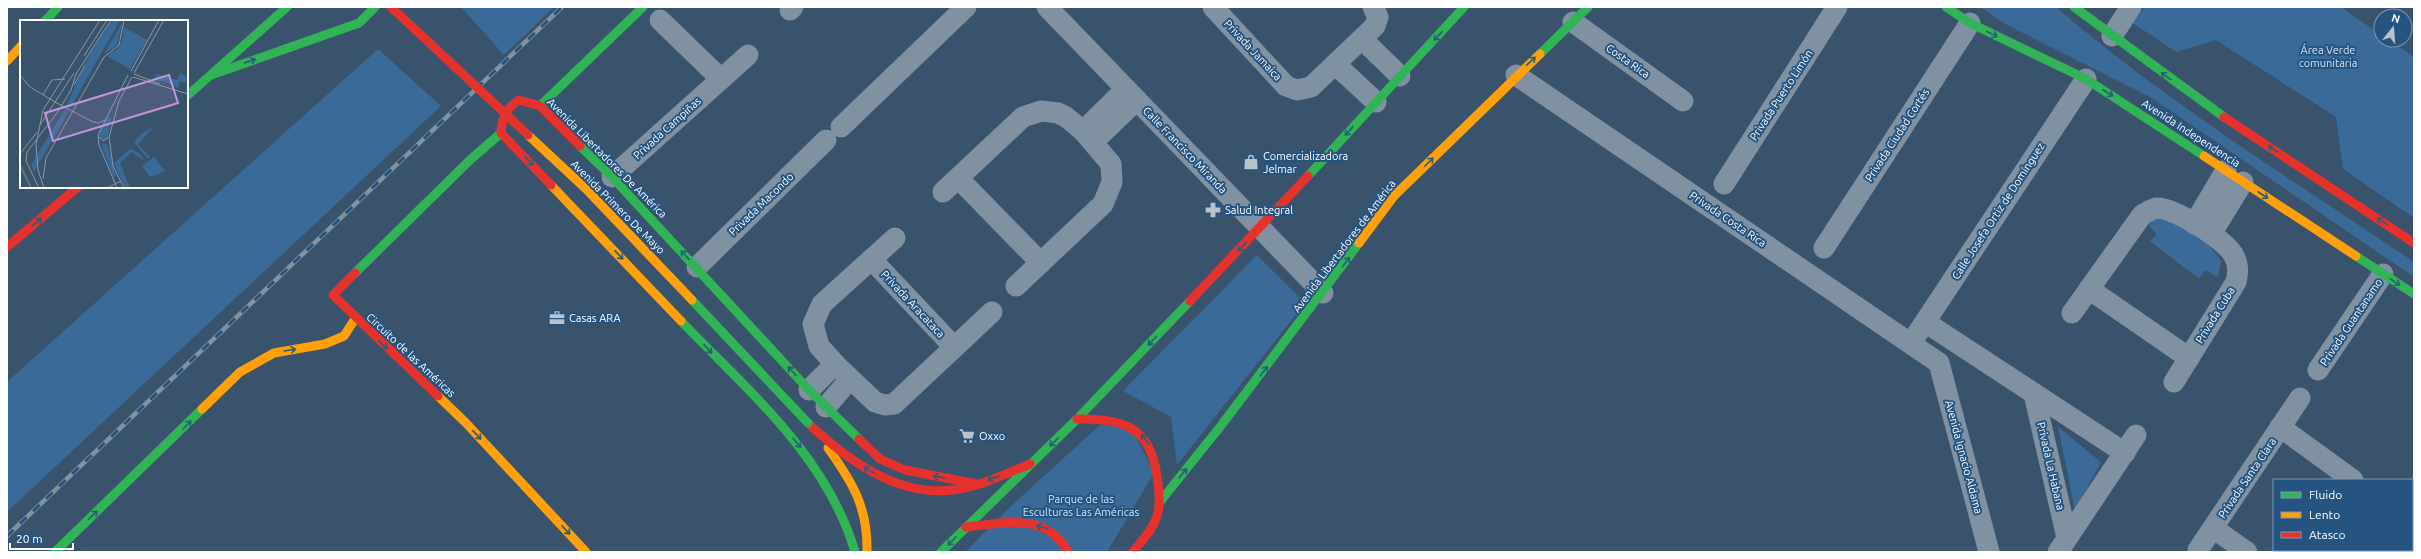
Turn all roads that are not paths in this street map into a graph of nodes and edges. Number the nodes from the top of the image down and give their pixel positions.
1 (58, 7) edge
2 (287, 7) edge
3 (375, 7) edge
4 (391, 7) edge
5 (643, 7) edge
6 (966, 7) edge
7 (1047, 7) edge
8 (1213, 7) edge
9 (1373, 7) edge
10 (1464, 7) edge
11 (1588, 7) edge
12 (1837, 7) edge
13 (1946, 7) edge
14 (2074, 7) edge
15 (2131, 7) edge
16 (46, 20) edge
17 (660, 20) dead end
18 (1573, 22) junction
19 (1970, 23) junction
20 (2112, 36) junction
21 (1362, 39) junction
22 (20, 47) edge
23 (748, 55) dead end
24 (7, 61) edge
25 (1335, 64) junction
26 (214, 74) junction
27 (1516, 75) junction
28 (1400, 76) junction
29 (721, 78) junction
30 (2086, 79) junction
31 (188, 95) edge
32 (1131, 95) junction
33 (1683, 101) dead end
34 (1376, 102) junction
35 (540, 106) junction
36 (501, 133) junction
37 (1088, 136) junction
38 (2226, 170) junction
39 (612, 178) junction
40 (2244, 182) junction
41 (1724, 184) dead end
42 (77, 188) edge
43 (1260, 228) junction
44 (2203, 229) junction
45 (895, 238) dead end
46 (2414, 243) edge
47 (7, 247) edge
48 (1824, 248) dead end
49 (872, 260) junction
50 (1041, 263) junction
51 (697, 267) junction
52 (2383, 274) junction
53 (1016, 286) dead end
54 (2089, 289) junction
55 (1323, 293) junction
56 (2414, 294) edge
57 (992, 312) dead end
58 (2072, 313) dead end
59 (355, 319) junction
60 (1925, 322) junction
61 (1911, 343) junction
62 (954, 347) junction
63 (2189, 358) junction
64 (1939, 363) joint
65 (835, 364) junction
66 (2318, 370) dead end
67 (850, 379) junction
68 (2174, 382) dead end
69 (809, 390) junction
70 (2034, 394) junction
71 (2300, 398) dead end
72 (826, 407) junction
73 (1077, 419) junction
74 (2280, 427) junction
75 (818, 434) junction
76 (2136, 435) dead end
77 (2125, 453) junction
78 (1030, 464) junction
79 (2352, 479) edge
80 (977, 484) junction
81 (1159, 503) junction
82 (966, 527) junction
83 (2213, 528) junction
84 (2063, 545) edge
85 (2198, 550) dead end
86 (55, 552) edge
87 (586, 552) edge
88 (855, 552) edge
89 (867, 552) edge
90 (941, 552) edge
91 (1068, 552) edge
92 (1133, 552) edge
93 (1989, 552) edge
94 (2247, 552) edge

1 - 16 main road
2 - 26 main road
26 -> 3 main road
4 - 75 main road, Avenida Primero De Mayo, bridge
5 - 35 main road
6 - 51 street, Privada Macondo
7 - 32 street, Calle Francisco Miranda
8 - 25 street, Privada Jamaica
9 - 21 street, Privada Jamaica
10 -> 28 main road
11 - 18 main road, Avenida Libertadores de América
12 - 41 street, Privada Puerto Limón
13 - 19 main road, Avenida Independencia
14 - 20 main road
15 - 20 street
17 - 29 street
27 -> 18 main road, Avenida Libertadores de América
18 - 33 street, Costa Rica
19 -> 30 main road, Avenida Independencia
19 - 48 street, Privada Ciudad Cortés
46 -> 20 main road
21 - 25 street, Privada Jamaica
21 - 28 street
22 - 24 main road
23 - 29 street, Privada Campiñas
25 - 34 street
26 - 31 main road
55 -> 27 main road, Avenida Libertadores de América
27 - 61 street, Privada Costa Rica
28 - 34 main road
29 - 39 street, Privada Campiñas
30 -> 38 main road, Avenida Independencia
30 - 60 street, Calle Josefa Ortiz de Domínguez
32 - 37 street
32 - 43 street, Calle Francisco Miranda
34 -> 43 main road
35 - 36 main road, Avenida Libertadores De América
35 - 39 main road, Avenida Libertadores De América
36 - 59 main road
36 -> 88 main road
37 - 50 street
37 - 50 street
38 - 40 main road, Avenida Independencia
38 - 44 street
51 -> 39 main road, Avenida Libertadores De América
40 - 44 street
40 -> 52 main road, Avenida Independencia
47 -> 42 main road
43 - 55 street, Calle Francisco Miranda
43 -> 73 main road
44 - 54 street, Privada Cuba
44 - 63 street, Privada Cuba
45 - 49 street
49 - 62 street, Privada Aracataca
49 - 65 street
50 - 53 street
69 -> 51 main road, Avenida Libertadores De América
52 -> 56 main road, Avenida Independencia
52 - 66 street, Privada Guantanamo
54 - 58 street, Privada Cuba
54 - 63 street
81 -> 55 main road, Avenida Libertadores de América
57 - 62 street, Privada Aracataca
86 -> 59 main road, Circuito de las Américas
59 -> 87 main road, Circuito de las Américas
60 - 61 street, Calle Josefa Ortiz de Domínguez
60 - 70 street, Privada La Habana
61 - 64 street, Privada Costa Rica
62 - 67 street, Privada Aracataca
63 - 68 street, Privada Cuba
64 - 93 street, Avenida Ignacio Aldama
65 - 67 street, Privada Aracataca
65 - 69 street
67 - 72 street
69 - 72 main road, Avenida Libertadores De América
70 - 77 street, Privada La Habana
70 - 84 street, Privada La Habana
71 - 74 street, Privada Santa Clara
80 -> 72 main road, Avenida Libertadores De América
73 -> 78 main road
81 -> 73 main road
74 - 79 street, Privada Santa Clara
74 - 83 street, Privada Santa Clara
80 -> 75 main road, Avenida Primero De Mayo
75 - 89 main road, Avenida Primero De Mayo
76 - 77 street, Privada La Habana
77 - 84 street, Privada La Habana
78 -> 80 main road, Avenida Primero De Mayo
78 - 82 main road
81 - 92 main road
82 -> 90 main road
91 -> 82 main road
83 - 85 street, Privada Santa Clara
83 - 94 street, Privada Santa Clara

